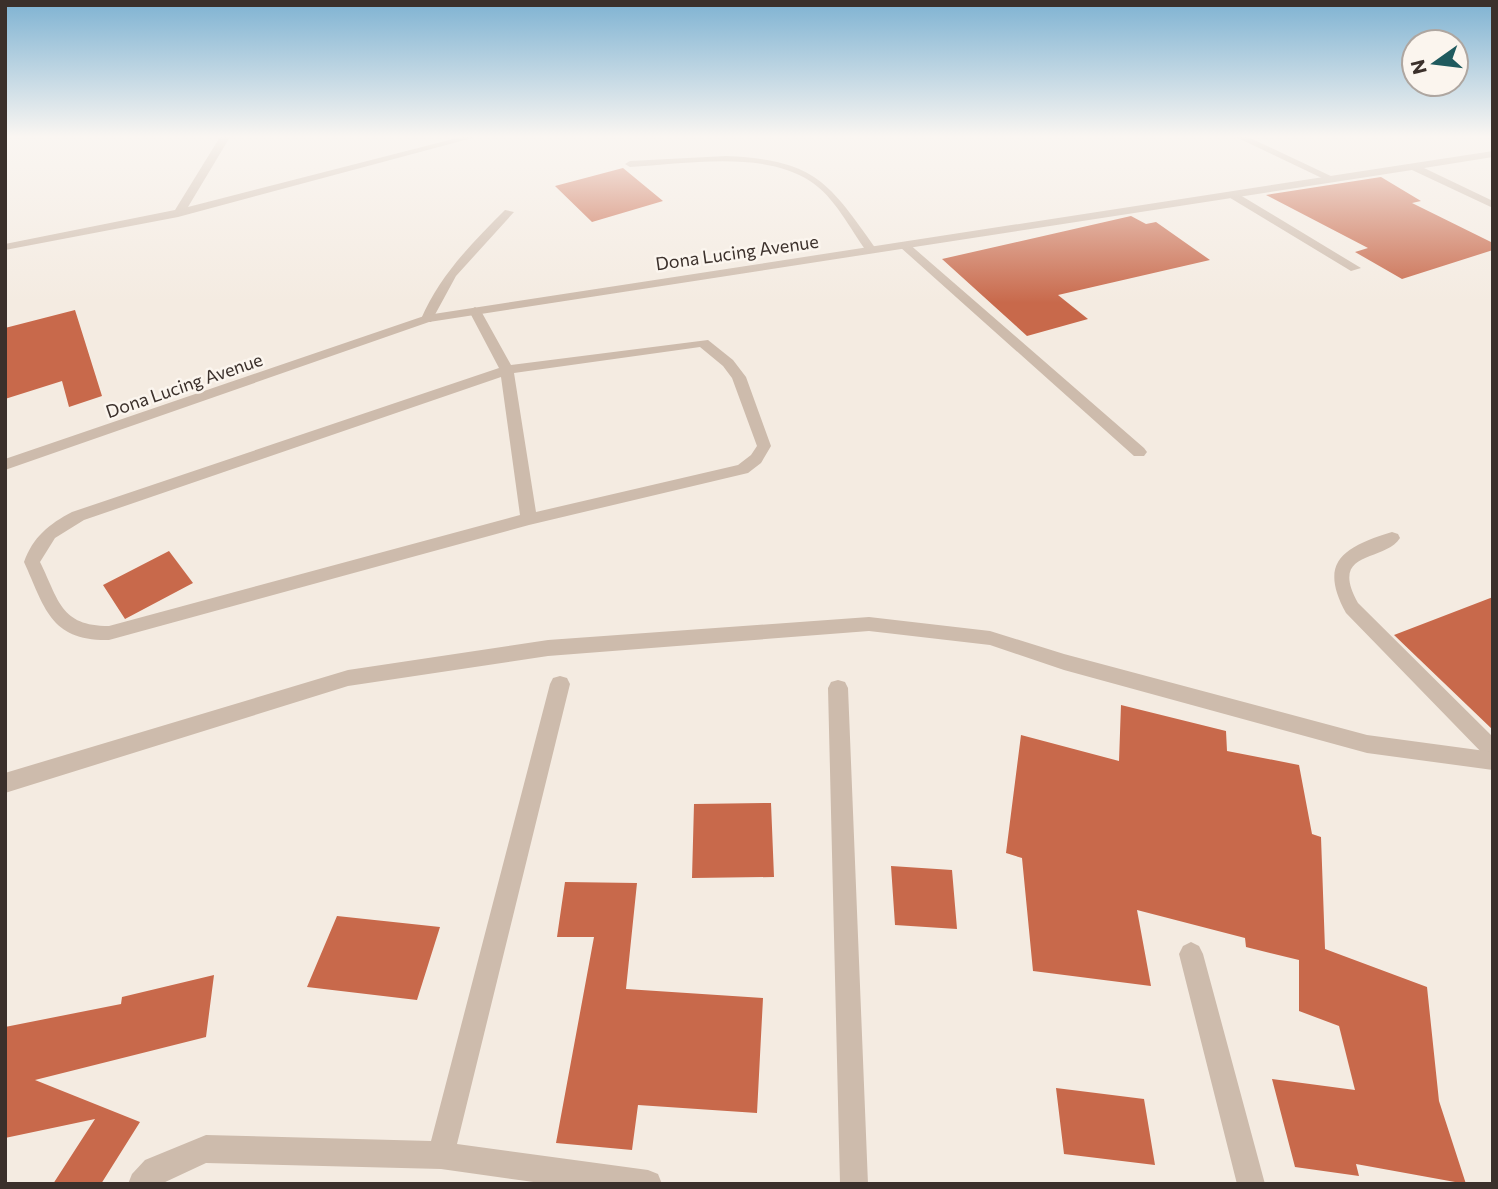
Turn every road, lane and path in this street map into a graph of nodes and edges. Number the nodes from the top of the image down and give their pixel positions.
1 (191, 192) edge
2 (260, 192) edge
3 (826, 192) edge
4 (1240, 192) edge
5 (1467, 192) edge
6 (1231, 194) junction
7 (1493, 205) edge
8 (509, 212) dead end
9 (178, 214) junction
10 (904, 245) junction
11 (5, 247) edge
12 (872, 250) junction
13 (1355, 268) dead end
14 (475, 311) junction
15 (428, 319) junction
16 (507, 370) junction
17 (1139, 452) dead end
18 (5, 465) edge
19 (529, 519) junction
20 (1392, 538) dead end
21 (560, 684) dead end
22 (838, 688) dead end
23 (1493, 751) edge
24 (1493, 761) edge
25 (5, 783) edge
26 (1191, 954) dead end
27 (441, 1155) junction
28 (142, 1184) edge
29 (648, 1184) edge
30 (854, 1184) edge
31 (1251, 1184) edge

1 - 9 street
2 - 9 street
3 - 12 street
4 - 6 street, Dona Lucing Avenue
5 - 7 street
6 - 10 street, Dona Lucing Avenue
6 - 13 street
8 - 15 street
9 - 11 street
10 - 12 street, Dona Lucing Avenue
10 - 17 street
12 - 14 street, Dona Lucing Avenue
14 - 15 street, Dona Lucing Avenue
14 - 16 street
15 - 18 street, Dona Lucing Avenue
16 - 19 street
16 - 19 street
16 - 19 street
20 - 23 street
21 - 27 street
22 - 30 street
24 - 25 street
26 - 31 street
27 - 28 street
27 - 29 street

